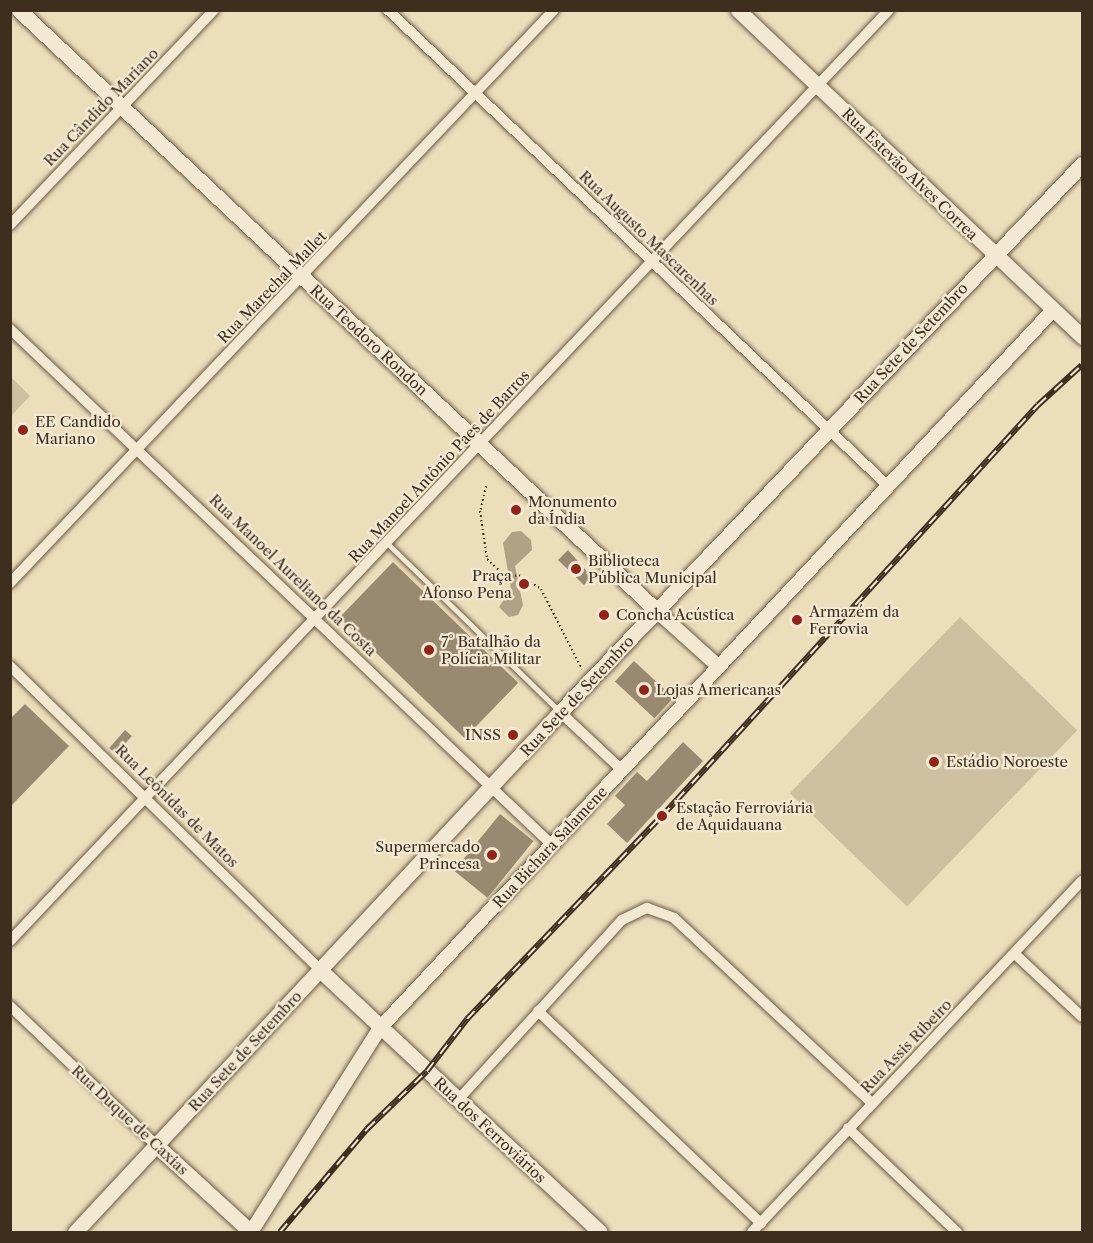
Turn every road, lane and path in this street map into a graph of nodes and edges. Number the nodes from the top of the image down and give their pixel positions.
1 (19, 10) edge
2 (214, 10) edge
3 (388, 10) edge
4 (554, 10) edge
5 (738, 10) edge
6 (889, 10) edge
7 (817, 86) junction
8 (476, 94) junction
9 (122, 107) junction
10 (1083, 164) edge
11 (10, 225) edge
12 (994, 255) junction
13 (653, 263) junction
14 (302, 276) junction
15 (1053, 310) junction
16 (10, 329) edge
17 (1083, 337) edge
18 (829, 430) junction
19 (480, 444) junction
20 (139, 448) junction
21 (486, 486) dead end
22 (889, 487) junction
23 (387, 543) junction
24 (10, 583) edge
25 (658, 612) junction
26 (316, 618) junction
27 (10, 666) edge
28 (719, 667) junction
29 (591, 681) junction
30 (560, 712) junction
31 (622, 770) junction
32 (493, 787) junction
33 (147, 797) junction
34 (552, 844) junction
35 (1083, 881) edge
36 (10, 941) edge
37 (1015, 954) junction
38 (320, 970) junction
39 (10, 1006) edge
40 (538, 1011) junction
41 (1083, 1017) edge
42 (380, 1028) junction
43 (458, 1100) junction
44 (872, 1103) junction
45 (848, 1128) junction
46 (157, 1146) junction
47 (761, 1223) junction
48 (251, 1232) edge
49 (75, 1233) edge
50 (600, 1233) edge
51 (753, 1233) edge
52 (957, 1233) edge

1 - 9 main road, Rua Teodoro Rondon
2 - 9 street, Rua Cândido Mariano
3 - 8 street, Rua Augusto Mascarenhas
4 - 8 street, Rua Marechal Mallet
5 - 7 main road, Rua Estevão Alves Correa
6 - 7 street, Rua Manoel Antônio Paes de Barros
7 - 12 main road, Rua Estevão Alves Correa
7 - 13 street, Rua Manoel Antônio Paes de Barros
8 - 13 street, Rua Augusto Mascarenhas
8 - 14 street, Rua Marechal Mallet
9 - 11 street, Rua Cândido Mariano
9 - 14 main road, Rua Teodoro Rondon
10 - 12 main road, Rua Sete de Setembro
12 - 15 main road, Rua Estevão Alves Correa
12 - 18 main road, Rua Sete de Setembro
13 - 18 street, Rua Augusto Mascarenhas
13 - 19 street, Rua Manoel Antônio Paes de Barros
14 - 19 main road, Rua Teodoro Rondon
14 - 20 street, Rua Marechal Mallet
15 - 17 main road, Rua Estevão Alves Correa
15 - 22 street, Rua Bichara Salamene
16 - 20 street, Rua Manoel Aureliano da Costa
18 - 22 street, Rua Augusto Mascarenhas
18 - 25 main road, Rua Sete de Setembro
19 - 23 street, Rua Manoel Antônio Paes de Barros
19 - 25 main road, Rua Teodoro Rondon
20 - 24 street, Rua Marechal Mallet
20 - 26 street, Rua Manoel Aureliano da Costa
21 - 29 path
22 - 28 street, Rua Bichara Salamene
23 - 26 street, Rua Manoel Antônio Paes de Barros
23 - 30 lane
25 - 28 street, Rua Teodoro Rondon
25 - 29 main road, Rua Sete de Setembro
26 - 32 street, Rua Manoel Aureliano da Costa
26 - 33 street, Rua Manoel Antônio Paes de Barros
27 - 33 street, Rua Leônidas de Matos
28 - 31 street, Rua Bichara Salamene
29 - 30 main road, Rua Sete de Setembro
30 - 31 street
30 - 32 main road, Rua Sete de Setembro
31 - 34 street, Rua Bichara Salamene
32 - 34 street, Rua Manoel Aureliano da Costa
32 - 38 main road, Rua Sete de Setembro
33 - 36 street, Rua Manoel Antônio Paes de Barros
33 - 38 street, Rua Leônidas de Matos
34 - 42 street, Rua Bichara Salamene
35 - 37 street, Rua Assis Ribeiro
37 - 41 street
37 - 44 street, Rua Assis Ribeiro
38 - 42 main road
38 - 46 main road, Rua Sete de Setembro
39 - 46 street, Rua Duque de Caxias
40 - 43 street
40 - 44 street
40 - 47 street
42 - 43 main road, Rua dos Ferroviários
42 - 48 street, Rua Bichara Salamene
43 - 50 main road, Rua dos Ferroviários
44 - 45 street, Rua Assis Ribeiro
45 - 47 street, Rua Assis Ribeiro
45 - 52 street
46 - 48 main road, Rua Duque de Caxias
46 - 49 main road, Rua Sete de Setembro
47 - 51 street, Rua Assis Ribeiro

